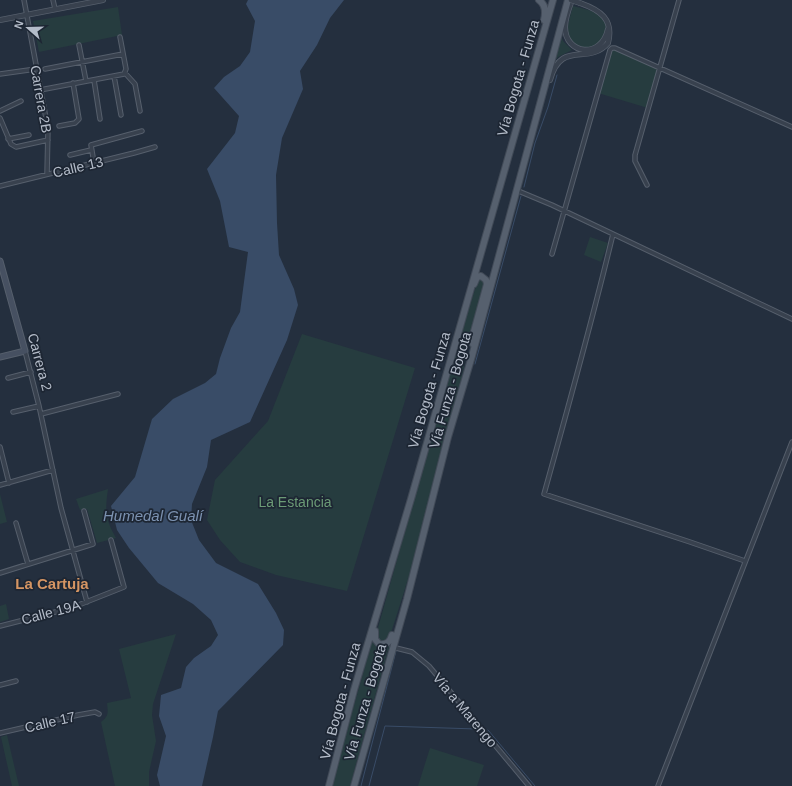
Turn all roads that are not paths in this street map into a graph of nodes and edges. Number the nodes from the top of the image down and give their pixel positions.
1 (24, 0) edge
2 (53, 0) edge
3 (103, 0) edge
4 (539, 0) edge
5 (553, 0) edge
6 (568, 0) edge
7 (571, 0) edge
8 (679, 0) edge
9 (55, 9) junction
10 (26, 15) junction
11 (0, 20) edge
12 (609, 24) junction
13 (120, 37) dead end
14 (79, 44) dead end
15 (538, 52) junction
16 (124, 54) junction
17 (82, 62) junction
18 (659, 68) junction
19 (36, 69) junction
20 (45, 69) dead end
21 (125, 73) junction
22 (0, 74) edge
23 (114, 76) junction
24 (94, 80) junction
25 (86, 81) junction
26 (73, 84) junction
27 (40, 90) junction
28 (21, 102) dead end
29 (0, 111) edge
30 (140, 111) dead end
31 (121, 115) dead end
32 (0, 118) edge
33 (100, 119) dead end
34 (59, 126) dead end
35 (792, 127) edge
36 (532, 130) junction
37 (142, 131) dead end
38 (28, 135) dead end
39 (8, 139) junction
40 (48, 140) junction
41 (155, 147) dead end
42 (91, 150) junction
43 (70, 155) dead end
44 (94, 164) junction
45 (47, 174) junction
46 (647, 185) dead end
47 (0, 186) edge
48 (516, 190) junction
49 (564, 211) junction
50 (613, 234) junction
51 (552, 254) dead end
52 (0, 261) edge
53 (792, 319) edge
54 (455, 342) junction
55 (25, 351) junction
56 (472, 356) junction
57 (0, 357) edge
58 (31, 372) junction
59 (8, 378) dead end
60 (118, 394) dead end
61 (39, 406) junction
62 (13, 412) dead end
63 (41, 414) junction
64 (792, 442) edge
65 (0, 447) edge
66 (53, 470) junction
67 (9, 482) junction
68 (0, 485) edge
69 (84, 511) dead end
70 (16, 523) dead end
71 (111, 540) dead end
72 (73, 550) junction
73 (394, 554) junction
74 (417, 559) junction
75 (745, 561) junction
76 (28, 564) junction
77 (0, 572) edge
78 (87, 602) junction
79 (0, 626) edge
80 (392, 647) junction
81 (16, 681) dead end
82 (0, 685) edge
83 (99, 714) dead end
84 (0, 733) edge
85 (329, 786) edge
86 (354, 786) edge
87 (529, 786) edge
88 (658, 786) edge

1 - 10 street, Carrera 2B
2 - 9 street
3 - 9 street
4 - 15 main road
5 - 15 main road, Vía Bogota - Funza
6 - 36 main road, Vía Funza - Bogota
7 - 12 street, bridge
7 - 12 street
8 - 18 street
9 - 10 street
10 - 11 street
10 - 19 street, Carrera 2B
12 - 36 street
13 - 16 street
14 - 17 street
15 - 54 main road, Vía Bogota - Funza
16 - 17 street
16 - 21 street
17 - 20 street
17 - 25 street
18 - 35 street
18 - 46 street
18 - 49 street
19 - 22 street
19 - 27 street, Carrera 2B
21 - 23 street
21 - 30 street
23 - 24 street
23 - 31 street
24 - 25 street
24 - 33 street
25 - 26 street
26 - 27 street
26 - 34 street
27 - 40 street, Carrera 2B
28 - 29 street
32 - 39 street
36 - 48 main road, Vía Funza - Bogota
37 - 42 street
38 - 39 street
39 - 40 street
40 - 45 street, Carrera 2B
41 - 44 street, Calle 13
42 - 43 street
42 - 44 street
44 - 45 street, Calle 13
45 - 47 street, Calle 13
48 - 49 street
48 - 56 main road, Vía Funza - Bogota
49 - 50 street
49 - 51 street
50 - 53 street
50 - 75 street
52 - 55 main road, Carrera 2
54 - 56 main road
54 - 73 main road, Vía Bogota - Funza
55 - 57 main road
55 - 58 street, Carrera 2
56 - 74 main road, Vía Funza - Bogota
58 - 59 street
58 - 61 street, Carrera 2
60 - 63 street
61 - 62 street
61 - 63 street, Carrera 2
63 - 66 street, Carrera 2
64 - 75 street
65 - 67 street
66 - 67 street
66 - 72 street, Carrera 2
67 - 68 street
69 - 72 street
70 - 76 street
71 - 78 street, Calle 19A
72 - 76 street
72 - 78 street, Carrera 2
73 - 74 main road
73 - 85 main road, Vía Bogota - Funza
74 - 80 main road, Vía Funza - Bogota
75 - 88 street
76 - 77 street
78 - 79 street, Calle 19A
80 - 86 main road, Vía Funza - Bogota
80 - 87 street, Vía a Marengo
81 - 82 street
83 - 84 street, Calle 17

